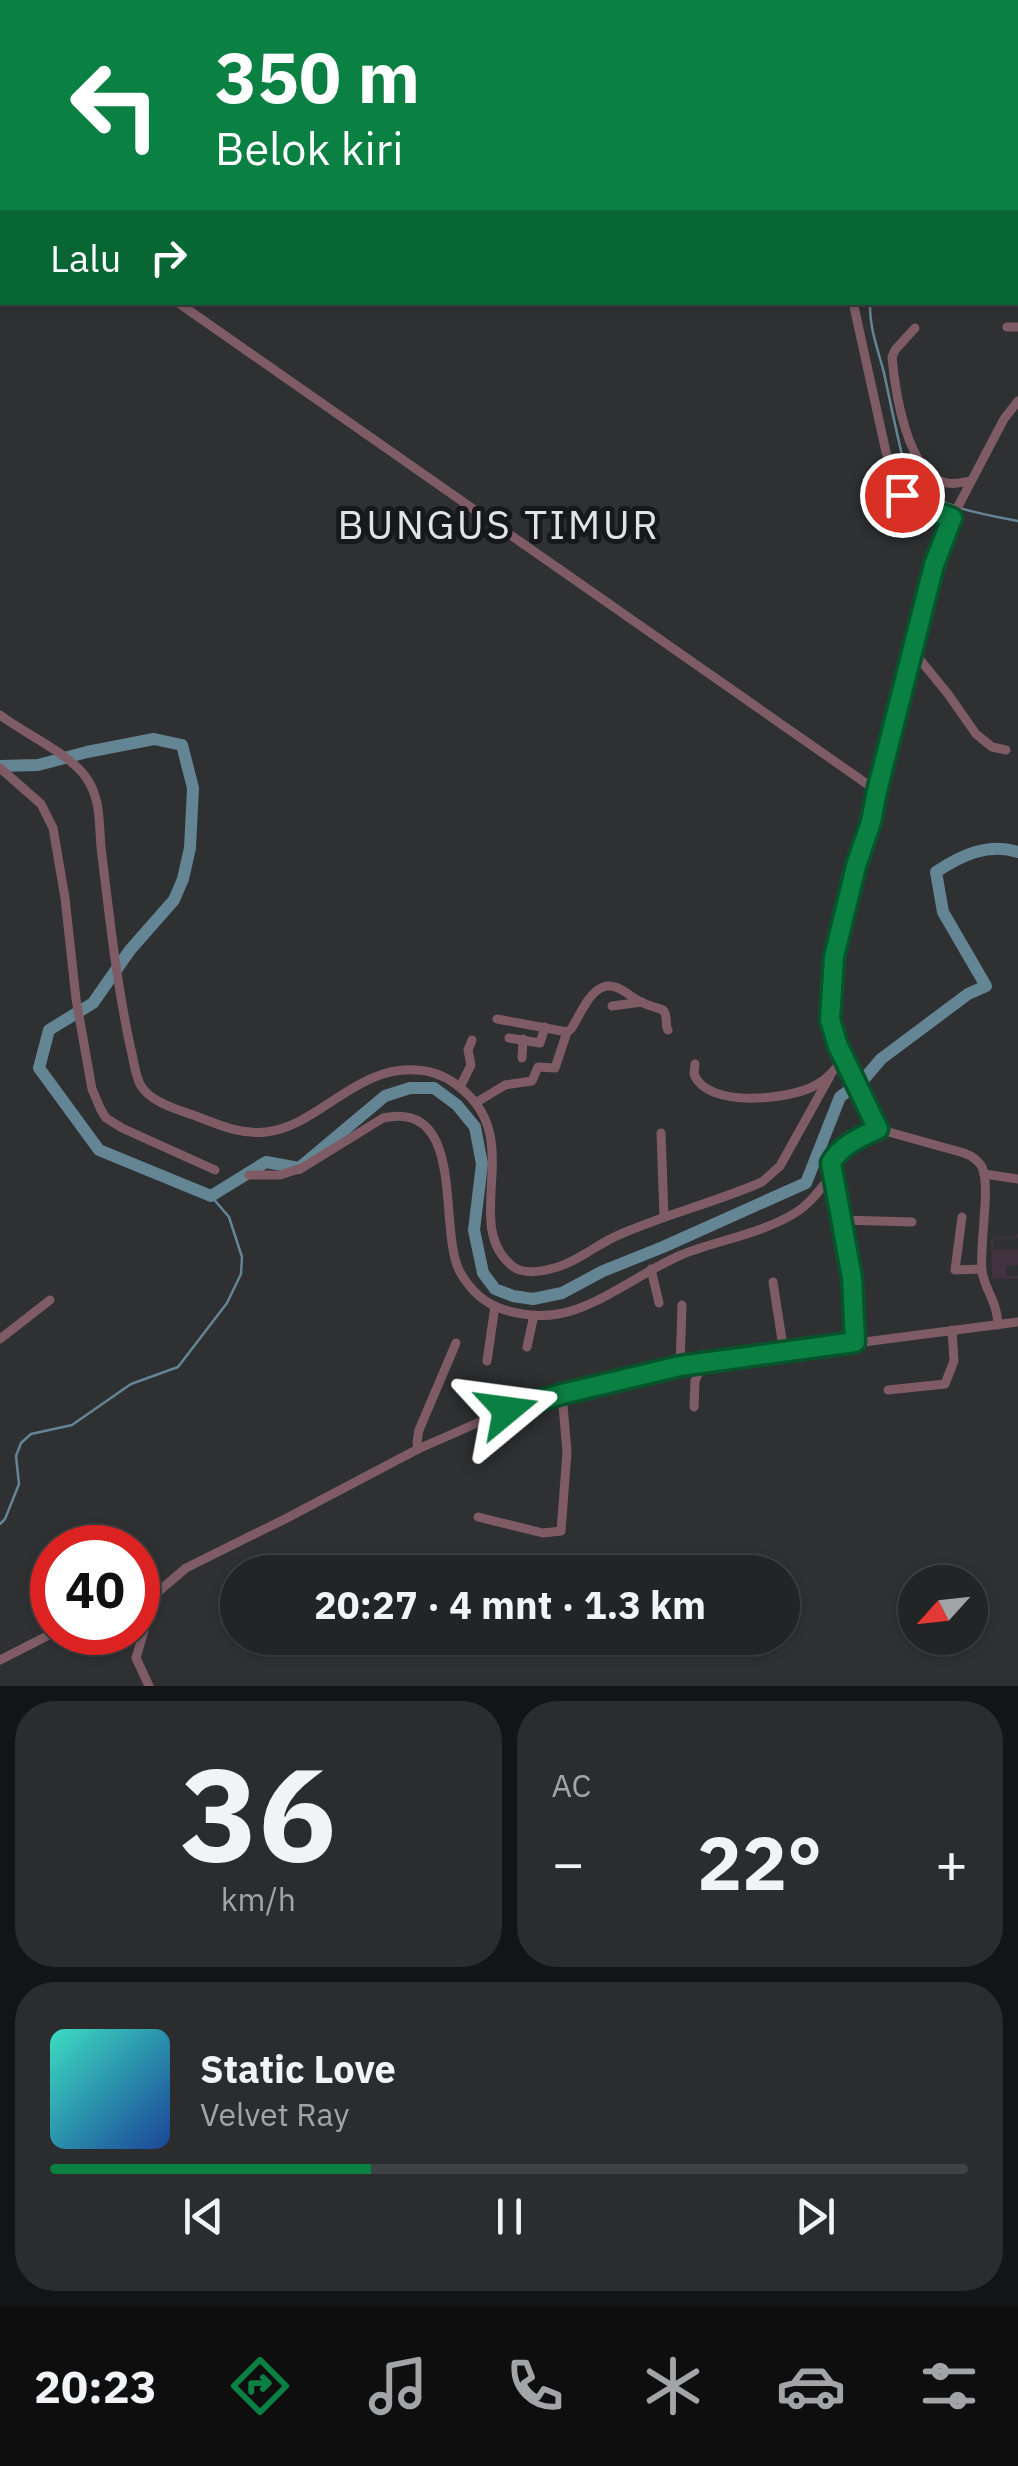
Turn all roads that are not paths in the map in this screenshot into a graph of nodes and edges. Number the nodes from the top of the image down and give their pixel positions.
1 (181, 305) edge
2 (854, 305) edge
3 (915, 328) dead end
4 (1018, 401) edge
5 (970, 483) junction
6 (953, 517) junction
7 (912, 650) junction
8 (0, 714) edge
9 (1006, 750) dead end
10 (4, 771) edge
11 (877, 791) junction
12 (642, 1002) junction
13 (612, 1006) dead end
14 (498, 1018) dead end
15 (545, 1027) junction
16 (668, 1030) dead end
17 (567, 1032) junction
18 (508, 1038) dead end
19 (472, 1040) dead end
20 (523, 1040) junction
21 (522, 1058) dead end
22 (846, 1061) junction
23 (696, 1064) dead end
24 (830, 1076) junction
25 (463, 1083) junction
26 (477, 1102) junction
27 (878, 1129) junction
28 (662, 1132) dead end
29 (215, 1170) dead end
30 (249, 1174) dead end
31 (984, 1174) junction
32 (832, 1175) junction
33 (1018, 1179) edge
34 (664, 1216) junction
35 (962, 1217) dead end
36 (842, 1220) junction
37 (912, 1222) dead end
38 (652, 1269) junction
39 (982, 1269) junction
40 (954, 1270) junction
41 (943, 1271) dead end
42 (773, 1282) dead end
43 (50, 1300) dead end
44 (659, 1303) dead end
45 (682, 1305) dead end
46 (495, 1308) junction
47 (533, 1316) junction
48 (1018, 1322) edge
49 (998, 1325) junction
50 (952, 1330) junction
51 (0, 1339) edge
52 (855, 1342) junction
53 (456, 1343) dead end
54 (527, 1347) dead end
55 (784, 1353) junction
56 (487, 1361) dead end
57 (702, 1362) junction
58 (680, 1366) junction
59 (888, 1390) dead end
60 (562, 1394) junction
61 (694, 1406) dead end
62 (418, 1448) junction
63 (478, 1517) dead end
64 (160, 1591) edge
65 (30, 1645) edge
66 (137, 1655) edge
67 (0, 1660) edge
68 (150, 1686) edge

1 - 11 street
2 - 6 street
3 - 5 street
4 - 5 street
5 - 6 street
6 - 7 street
7 - 9 street
7 - 11 street
8 - 25 street
10 - 29 street
11 - 22 street
12 - 13 street
12 - 16 street
12 - 17 street
14 - 15 street
15 - 17 street
15 - 20 street
17 - 26 street
18 - 20 street
19 - 25 street
20 - 21 street
22 - 24 street
22 - 27 street
23 - 24 street
24 - 34 street
25 - 26 street
26 - 34 street
27 - 31 street
27 - 32 street
28 - 34 street
30 - 46 street
31 - 33 street
31 - 39 street
32 - 36 street
32 - 38 street
35 - 40 street
36 - 37 street
36 - 52 street
38 - 44 street
38 - 47 street
39 - 40 street
39 - 49 street
40 - 41 street
42 - 55 street
43 - 51 street
45 - 58 street
46 - 47 street
46 - 56 street
47 - 54 street
48 - 49 street
49 - 50 street
50 - 52 street
50 - 59 street
52 - 55 street
53 - 62 street
55 - 57 street
57 - 58 street
57 - 61 street
58 - 60 street
60 - 62 street
60 - 63 street
62 - 64 street
65 - 67 street
66 - 68 street

